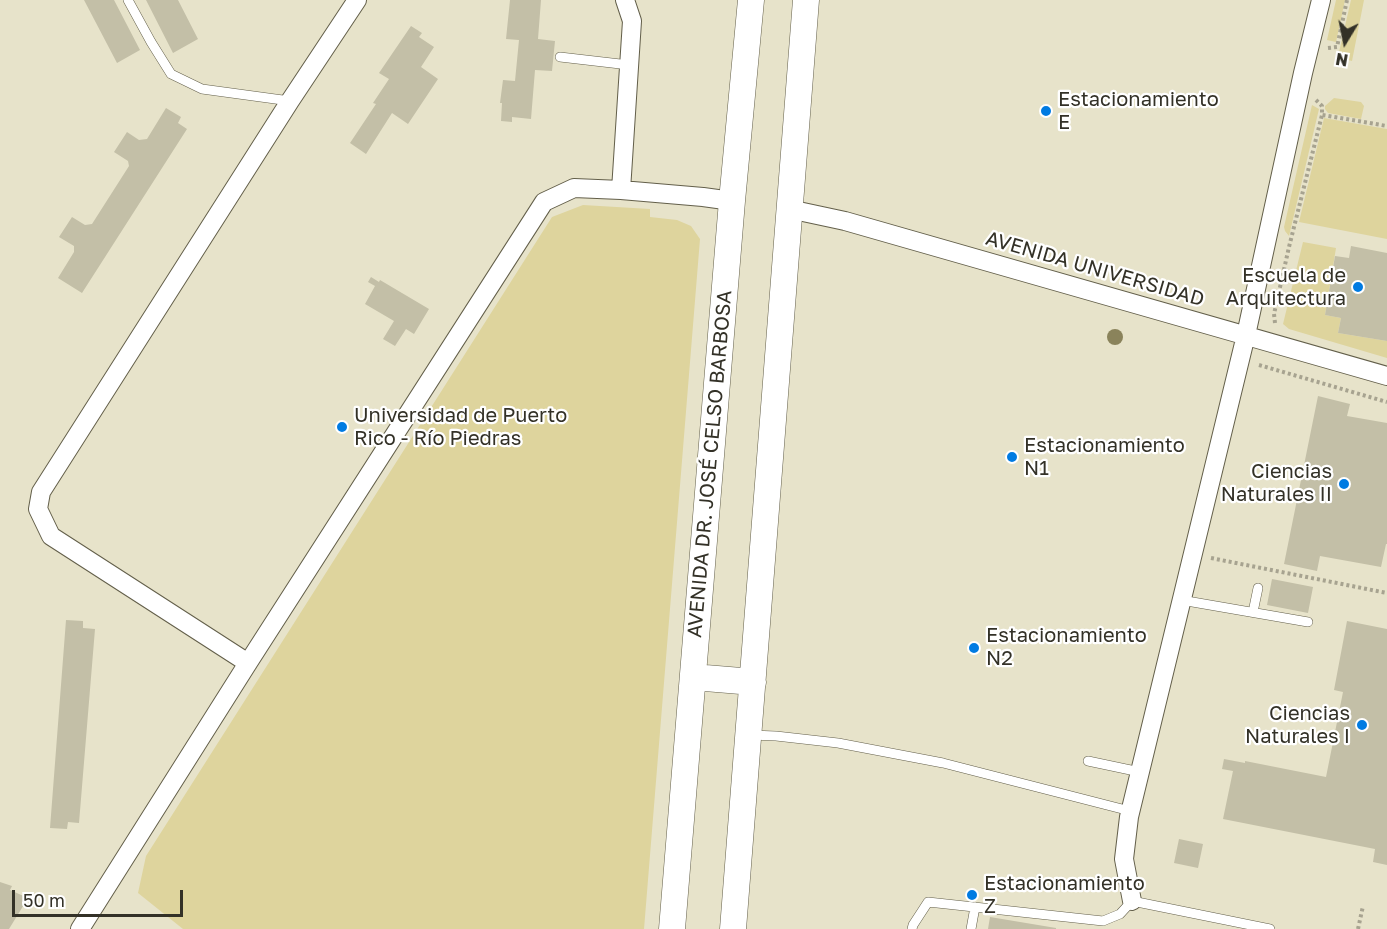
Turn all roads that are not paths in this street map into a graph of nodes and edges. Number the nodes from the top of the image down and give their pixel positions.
1 (128, 0) edge
2 (357, 0) edge
3 (625, 0) edge
4 (751, 0) edge
5 (806, 0) edge
6 (1321, 0) edge
7 (560, 57) dead end
8 (629, 65) junction
9 (290, 102) junction
10 (621, 190) junction
11 (732, 201) junction
12 (789, 209) junction
13 (1245, 335) junction
14 (1387, 376) edge
15 (1258, 588) dead end
16 (1181, 600) junction
17 (1253, 612) junction
18 (1308, 622) dead end
19 (248, 663) junction
20 (693, 677) junction
21 (753, 682) junction
22 (748, 735) junction
23 (1088, 761) dead end
24 (1140, 772) junction
25 (1130, 811) junction
26 (1132, 901) junction
27 (975, 907) junction
28 (80, 929) edge
29 (672, 929) edge
30 (733, 929) edge
31 (912, 929) edge
32 (970, 929) edge
33 (1270, 929) edge

1 - 9 lane
2 - 9 street
3 - 8 street
4 - 11 main road, AVENIDA DR. JOSÉ CELSO BARBOSA
5 - 12 main road
6 - 13 street
7 - 8 lane
8 - 10 street
9 - 19 street
10 - 11 street
10 - 19 street
11 - 20 main road, AVENIDA DR. JOSÉ CELSO BARBOSA
12 - 13 street, AVENIDA UNIVERSIDAD
12 - 21 main road
13 - 14 street, AVENIDA UNIVERSIDAD
13 - 16 street
15 - 17 lane
16 - 17 lane
16 - 24 street
17 - 18 lane
19 - 28 street
20 - 21 main road
20 - 29 main road, AVENIDA DR. JOSÉ CELSO BARBOSA
21 - 22 main road
22 - 25 lane
22 - 30 main road
23 - 24 lane
24 - 25 street
25 - 26 street
26 - 27 lane
26 - 33 lane
27 - 31 lane
27 - 32 lane

